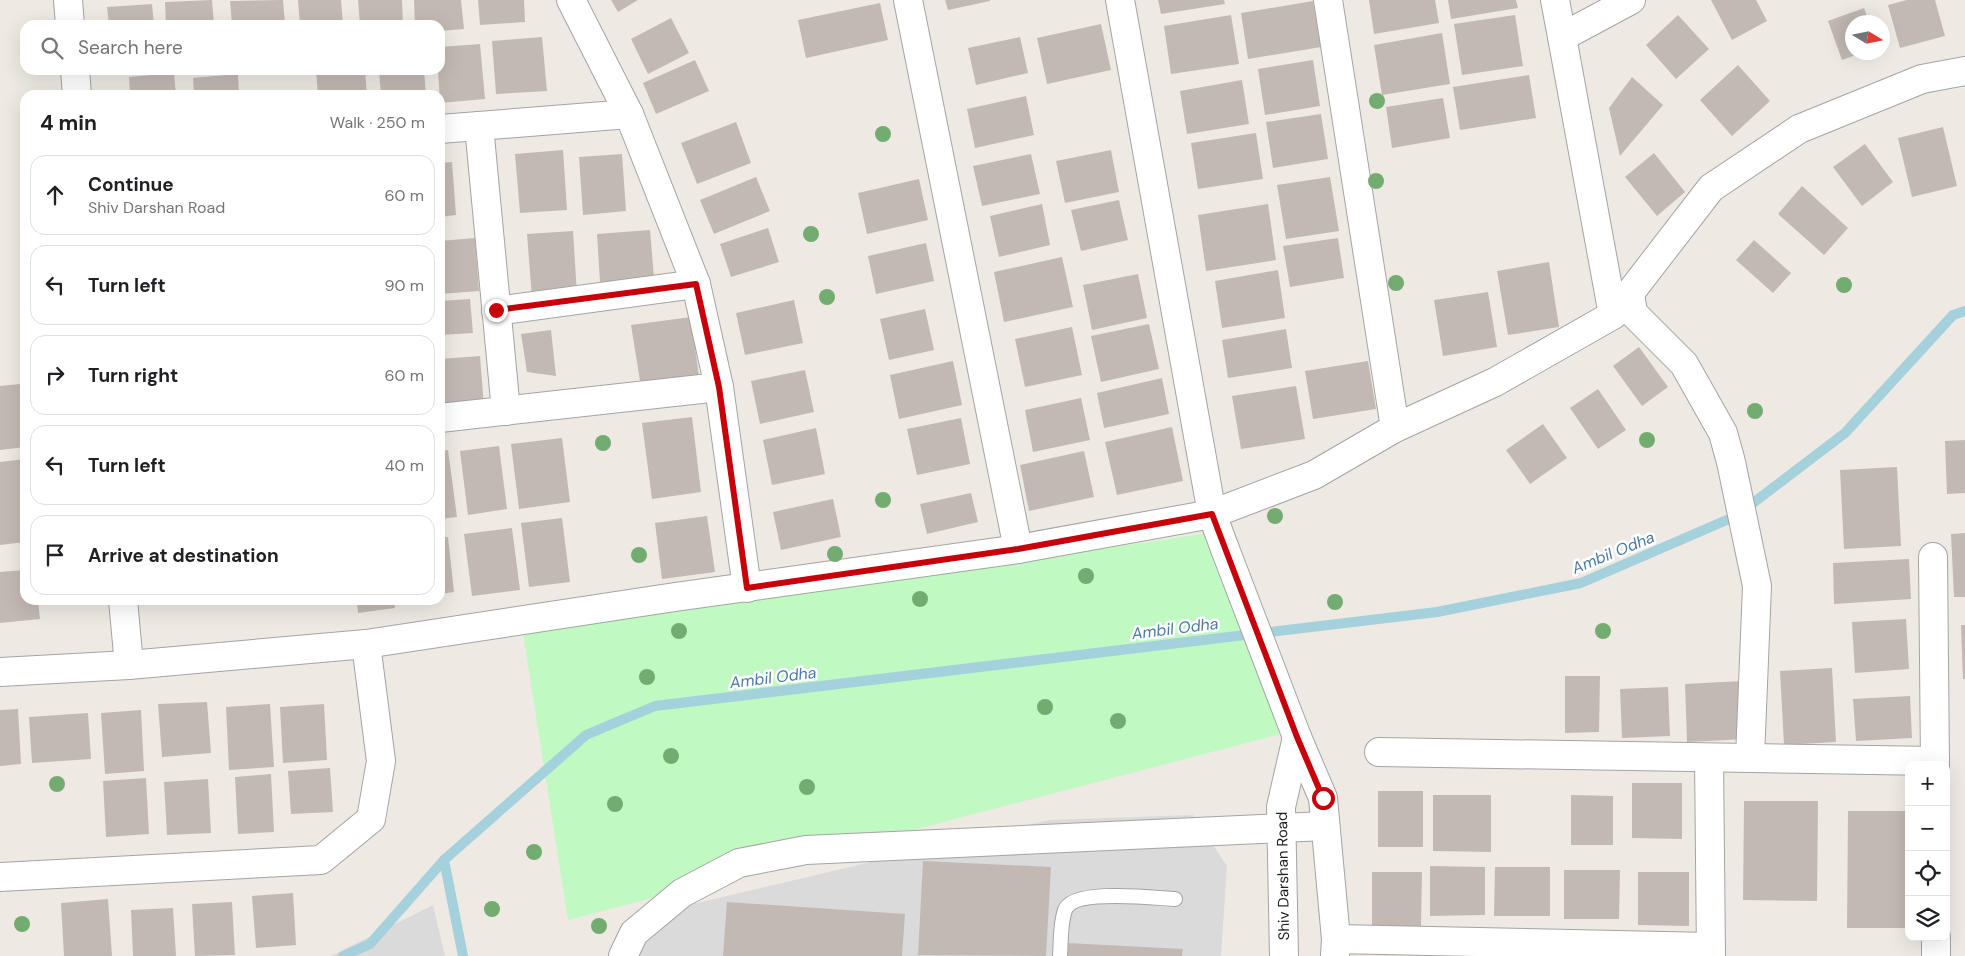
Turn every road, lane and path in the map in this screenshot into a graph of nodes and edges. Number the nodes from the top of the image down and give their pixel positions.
1 (68, 0) edge
2 (572, 0) edge
3 (908, 0) edge
4 (1120, 0) edge
5 (1328, 0) edge
6 (1555, 0) edge
7 (1631, 0) edge
8 (70, 20) edge
9 (1562, 37) junction
10 (1965, 71) edge
11 (75, 75) edge
12 (76, 90) edge
13 (629, 114) junction
14 (479, 126) junction
15 (445, 128) edge
16 (696, 284) junction
17 (1630, 293) junction
18 (496, 310) junction
19 (1613, 315) junction
20 (719, 387) junction
21 (506, 411) junction
22 (445, 417) edge
23 (1395, 428) junction
24 (1212, 514) junction
25 (1018, 549) junction
26 (1933, 557) dead end
27 (747, 588) junction
28 (123, 605) edge
29 (366, 644) junction
30 (129, 665) junction
31 (0, 672) edge
32 (1297, 737) junction
33 (1379, 752) dead end
34 (1710, 758) junction
35 (1750, 758) junction
36 (1935, 761) edge
37 (1905, 762) edge
38 (1325, 826) junction
39 (1282, 830) junction
40 (0, 877) edge
41 (1175, 899) dead end
42 (1936, 941) edge
43 (1335, 948) edge
44 (1711, 952) edge
45 (623, 956) edge
46 (1060, 956) edge
47 (1284, 956) edge
48 (1936, 956) edge

1 - 8 street
2 - 13 street
3 - 25 street
4 - 24 street
5 - 23 street
6 - 9 street
7 - 9 street
9 - 19 street
10 - 17 street
11 - 12 street
13 - 14 street
13 - 16 street
14 - 15 street
14 - 18 street
16 - 18 street
16 - 20 street
17 - 19 street
17 - 35 street
18 - 21 street
19 - 23 street
20 - 21 street
20 - 27 street
21 - 22 street
23 - 24 street
24 - 25 street
24 - 32 street
25 - 27 street
26 - 36 street
27 - 29 street
28 - 30 street
29 - 30 street
29 - 40 street
30 - 31 street
32 - 38 street
32 - 39 street, Shiv Darshan Road
33 - 34 street
34 - 35 street
34 - 44 street
35 - 37 street
38 - 39 street
38 - 43 street
39 - 45 street
39 - 47 street, Shiv Darshan Road
41 - 46 lane
42 - 48 street
43 - 44 street

